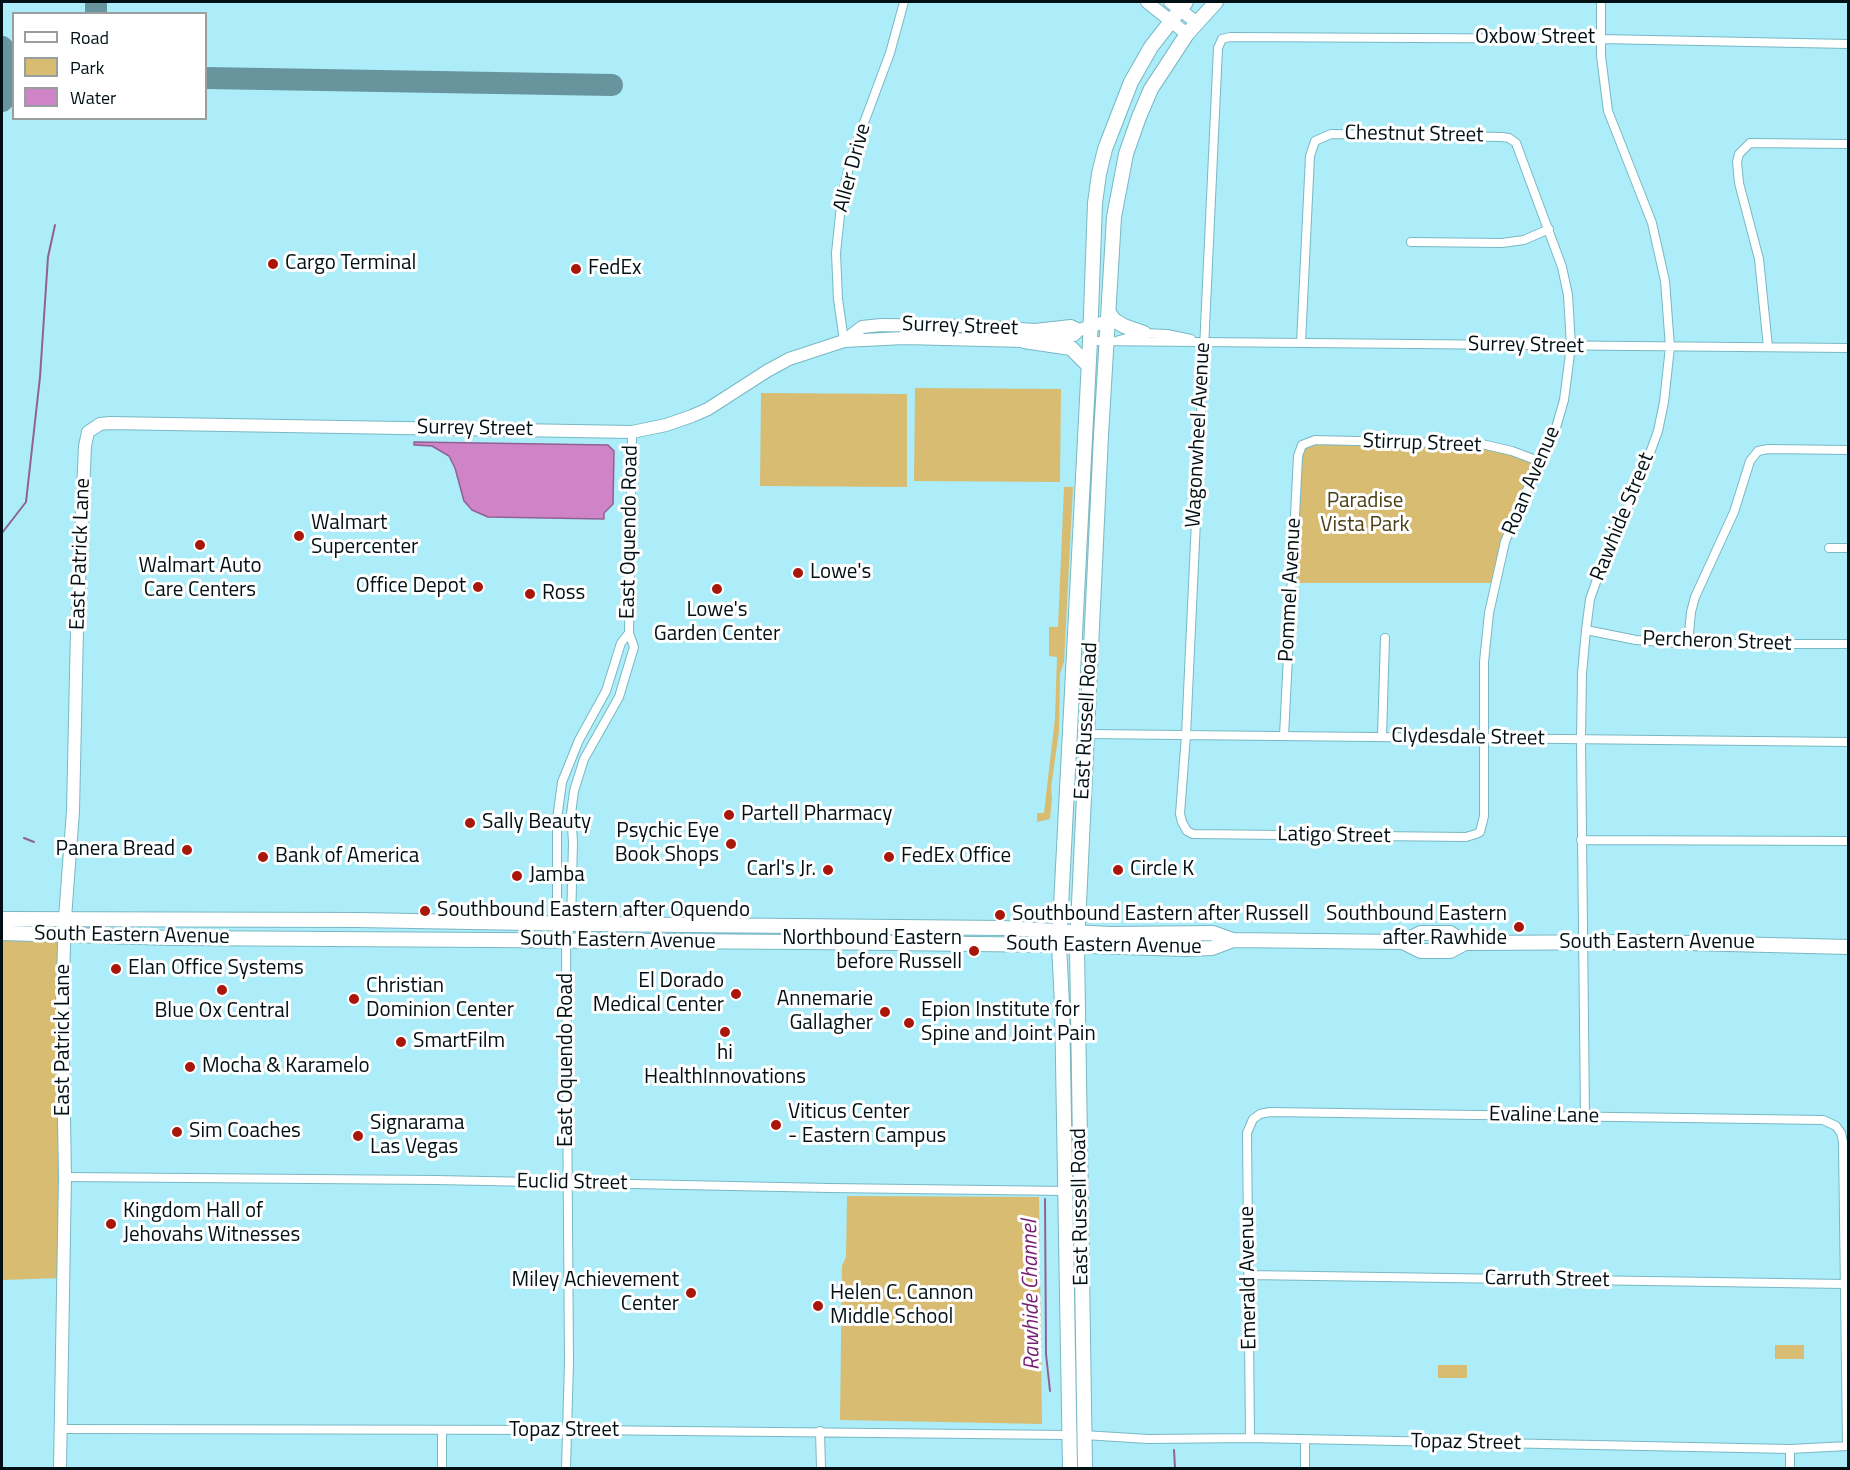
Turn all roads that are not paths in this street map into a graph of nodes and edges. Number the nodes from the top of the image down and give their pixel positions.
1 (904, 2) edge
2 (1146, 2) edge
3 (1216, 2) edge
4 (1600, 2) edge
5 (1178, 4) edge
6 (1170, 21) junction
7 (1196, 22) junction
8 (1187, 34) junction
9 (1222, 39) joint
10 (1601, 39) junction
11 (1848, 44) edge
12 (1513, 141) joint
13 (1848, 144) edge
14 (1549, 229) junction
15 (1411, 242) dead end
16 (1109, 317) junction
17 (1085, 328) junction
18 (1006, 329) junction
19 (1144, 333) junction
20 (953, 339) junction
21 (844, 341) junction
22 (1024, 341) junction
23 (1090, 341) junction
24 (1113, 341) junction
25 (1203, 341) junction
26 (1301, 343) junction
27 (1571, 346) junction
28 (1670, 347) junction
29 (1768, 347) junction
30 (1848, 348) edge
31 (1088, 365) junction
32 (88, 432) joint
33 (632, 432) junction
34 (1302, 445) joint
35 (1848, 450) edge
36 (1541, 462) junction
37 (1829, 548) dead end
38 (1848, 548) edge
39 (1586, 630) junction
40 (629, 633) junction
41 (1385, 638) dead end
42 (1075, 640) junction
43 (1091, 640) junction
44 (1688, 644) junction
45 (1848, 644) edge
46 (1087, 734) junction
47 (1186, 735) junction
48 (1284, 736) junction
49 (1382, 736) junction
50 (1482, 738) junction
51 (1581, 739) junction
52 (1848, 742) edge
53 (1187, 831) joint
54 (1480, 832) joint
55 (1581, 840) junction
56 (1848, 841) edge
57 (65, 918) junction
58 (2, 919) edge
59 (564, 924) junction
60 (802, 925) junction
61 (2, 933) edge
62 (65, 935) junction
63 (1060, 938) junction
64 (1077, 939) junction
65 (566, 940) junction
66 (806, 942) junction
67 (1584, 943) junction
68 (1848, 947) edge
69 (1585, 1117) junction
70 (1253, 1119) joint
71 (1065, 1155) junction
72 (1080, 1156) junction
73 (65, 1177) junction
74 (568, 1183) junction
75 (1065, 1191) junction
76 (1080, 1191) junction
77 (1249, 1275) junction
78 (1845, 1284) junction
79 (59, 1429) junction
80 (442, 1431) junction
81 (566, 1431) junction
82 (820, 1431) junction
83 (1069, 1435) junction
84 (1084, 1435) junction
85 (1250, 1438) junction
86 (1305, 1440) junction
87 (1848, 1446) edge
88 (1790, 1449) junction
89 (60, 1468) edge
90 (442, 1468) edge
91 (566, 1468) edge
92 (821, 1468) edge
93 (1070, 1468) edge
94 (1079, 1468) edge
95 (1085, 1468) edge
96 (1305, 1468) edge
97 (1790, 1468) edge

1 - 21 street, Aller Drive
2 - 6 street
3 - 7 main road, East Russell Road
4 - 10 street, Rawhide Street
5 - 6 main road, East Russell Road
5 - 7 street
6 - 8 street
6 - 17 main road, East Russell Road
7 - 8 main road, East Russell Road
8 - 16 main road, East Russell Road
9 - 10 street, Oxbow Street
9 - 25 street, Wagonwheel Avenue
10 - 11 street, Oxbow Street
10 - 28 street, Rawhide Street
12 - 14 street, Roan Avenue
12 - 26 street, Chestnut Street
13 - 29 street
14 - 15 street
14 - 27 street, Roan Avenue
16 - 17 street, Surrey Street
16 - 19 main road
16 - 24 main road, East Russell Road
17 - 18 street, Surrey Street
17 - 22 street, Surrey Street
17 - 23 main road, East Russell Road
18 - 20 street
18 - 21 street, Surrey Street
19 - 24 street, Surrey Street
19 - 25 street, Surrey Street
20 - 21 street, Surrey Street
20 - 22 street, Surrey Street
21 - 33 street, Surrey Street
22 - 31 main road
23 - 24 street, Surrey Street
23 - 31 main road, East Russell Road
24 - 25 street, Surrey Street
24 - 43 main road, East Russell Road
25 - 26 street, Surrey Street
25 - 47 street, Wagonwheel Avenue
26 - 27 street, Surrey Street
27 - 28 street, Surrey Street
27 - 36 street, Roan Avenue
28 - 29 street, Surrey Street
28 - 39 street, Rawhide Street
29 - 30 street, Surrey Street
31 - 42 main road, East Russell Road
32 - 33 street, Surrey Street
32 - 57 street, East Patrick Lane
33 - 40 street, East Oquendo Road
34 - 36 street, Stirrup Street
34 - 48 street, Pommel Avenue
35 - 44 street
36 - 50 street, Roan Avenue
37 - 38 street
39 - 44 street, Percheron Street
39 - 51 street, Rawhide Street
40 - 59 street, East Oquendo Road
40 - 59 street, East Oquendo Road
41 - 49 street
42 - 43 main road
42 - 63 main road, East Russell Road
43 - 46 main road, East Russell Road
44 - 45 street, Percheron Street
46 - 47 street, Clydesdale Street
46 - 64 main road, East Russell Road
47 - 48 street, Clydesdale Street
47 - 53 street, Wagonwheel Avenue
48 - 49 street, Clydesdale Street
49 - 50 street, Clydesdale Street
50 - 51 street, Clydesdale Street
50 - 54 street, Roan Avenue
51 - 52 street, Clydesdale Street
51 - 55 street, Rawhide Street
53 - 54 street, Latigo Street
55 - 56 street
55 - 67 street, Rawhide Street
57 - 58 main road, South Eastern Avenue
57 - 59 main road, South Eastern Avenue
57 - 62 street, East Patrick Lane
59 - 60 main road, South Eastern Avenue
59 - 65 street, East Oquendo Road
60 - 63 main road, South Eastern Avenue
60 - 66 main road
61 - 62 main road, South Eastern Avenue
62 - 65 main road, South Eastern Avenue
62 - 73 street, East Patrick Lane
63 - 64 main road, South Eastern Avenue
63 - 66 main road, South Eastern Avenue
63 - 71 main road, East Russell Road
64 - 67 main road, South Eastern Avenue
64 - 72 main road, East Russell Road
65 - 66 main road, South Eastern Avenue
65 - 74 street, East Oquendo Road
67 - 68 main road, South Eastern Avenue
67 - 69 street, Rawhide Street
69 - 70 street, Evaline Lane
69 - 78 street, Evaline Lane
70 - 77 street, Emerald Avenue
71 - 72 main road
71 - 75 main road, East Russell Road
72 - 76 main road, East Russell Road
73 - 74 street, Euclid Street
73 - 79 street, East Patrick Lane
74 - 75 street, Euclid Street
74 - 81 street, East Oquendo Road
75 - 76 street, Euclid Street
75 - 83 main road, East Russell Road
76 - 84 main road, East Russell Road
77 - 78 street, Carruth Street
77 - 85 street, Emerald Avenue
78 - 87 street
79 - 80 street, Topaz Street
79 - 89 street, East Patrick Lane
80 - 81 street, Topaz Street
80 - 90 street
81 - 82 street, Topaz Street
81 - 91 street, East Oquendo Road
82 - 83 street, Topaz Street
82 - 92 street
83 - 93 main road, East Russell Road
83 - 94 main road
84 - 85 street, Topaz Street
84 - 95 main road, East Russell Road
85 - 86 street, Topaz Street
86 - 88 street, Topaz Street
86 - 96 street
87 - 88 street, Topaz Street
88 - 97 street

